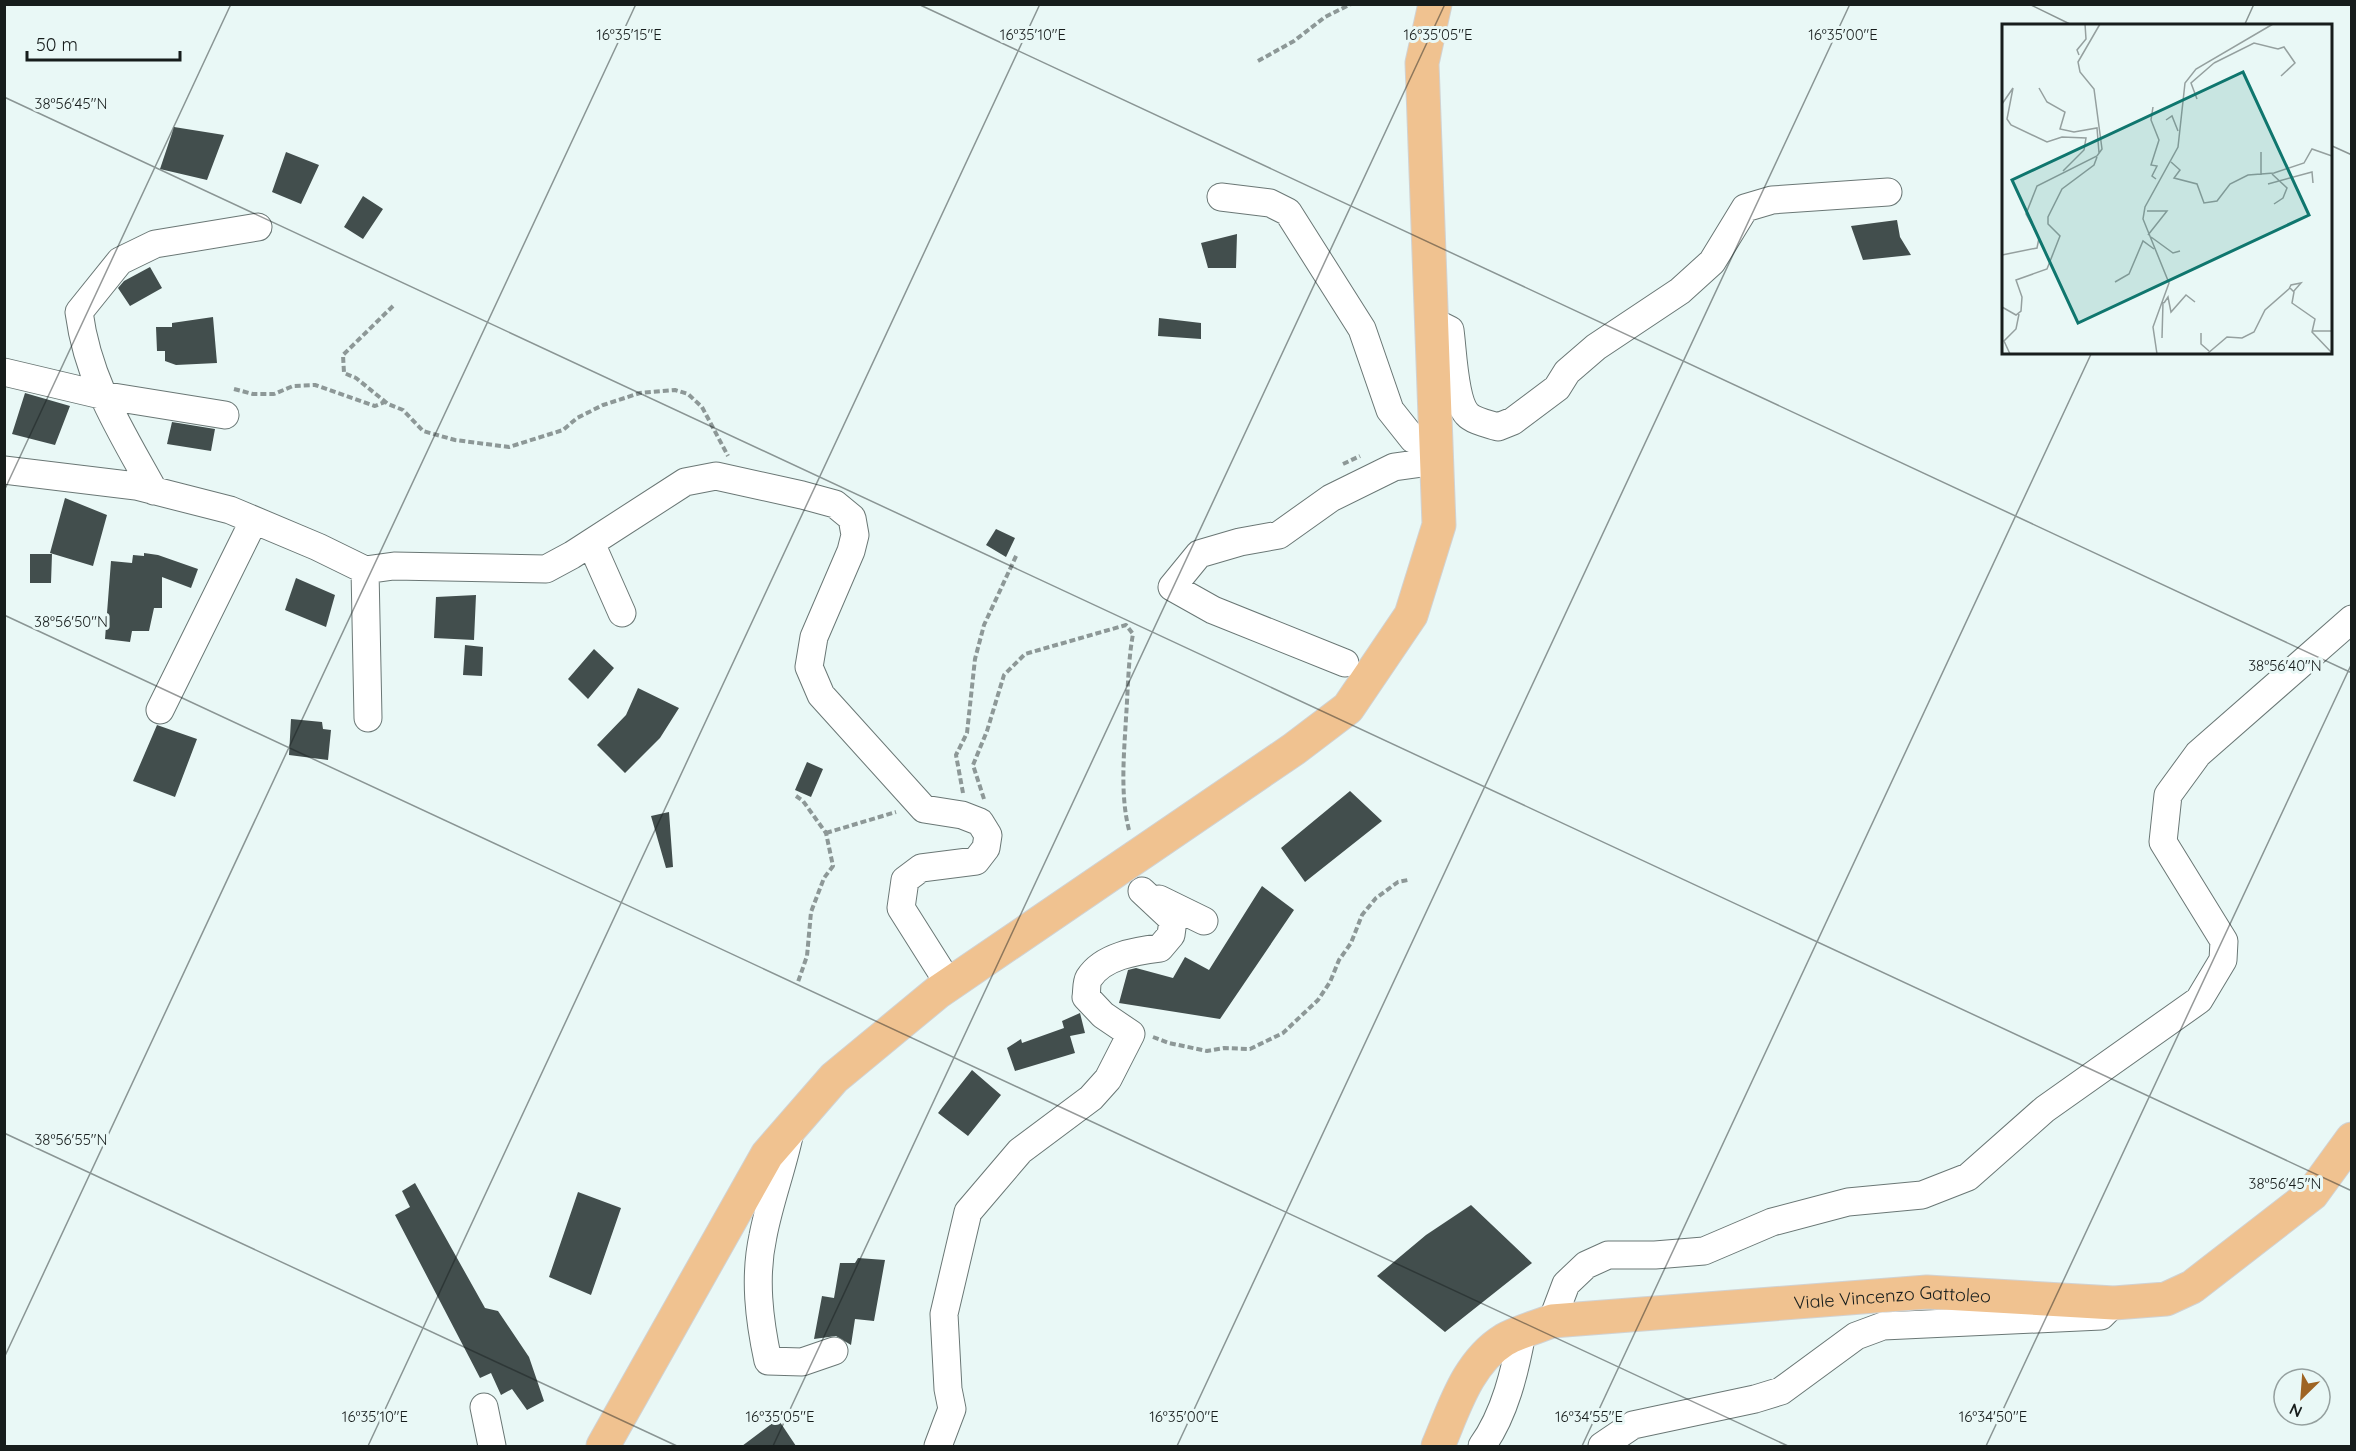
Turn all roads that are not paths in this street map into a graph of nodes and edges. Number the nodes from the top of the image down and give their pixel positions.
1 (1435, 4) edge
2 (1888, 192) dead end
3 (1221, 197) dead end
4 (258, 227) dead end
5 (1432, 321) junction
6 (4, 372) edge
7 (101, 395) junction
8 (225, 415) dead end
9 (1413, 439) dead end
10 (1437, 462) junction
11 (4, 470) edge
12 (154, 490) junction
13 (254, 520) junction
14 (591, 543) junction
15 (365, 570) junction
16 (622, 613) dead end
17 (2352, 619) edge
18 (1345, 663) dead end
19 (160, 710) dead end
20 (368, 718) dead end
21 (1122, 866) junction
22 (1142, 891) junction
23 (1204, 921) dead end
24 (949, 984) junction
25 (791, 1127) junction
26 (2352, 1139) edge
27 (2114, 1303) junction
28 (1552, 1321) junction
29 (1522, 1333) junction
30 (834, 1351) dead end
31 (484, 1407) dead end
32 (492, 1446) edge
33 (603, 1446) edge
34 (938, 1446) edge
35 (1438, 1446) edge
36 (1482, 1446) edge
37 (1602, 1446) edge

1 - 5 main road
2 - 5 street
3 - 9 street
4 - 7 street
5 - 10 main road
6 - 7 street
7 - 8 street
7 - 12 street
10 - 18 street
10 - 21 main road
11 - 12 street
12 - 13 street
13 - 15 street
13 - 19 street
14 - 15 street
14 - 16 street
14 - 24 street
15 - 20 street
17 - 28 street
21 - 22 street
21 - 24 main road
22 - 23 street
22 - 34 street
24 - 25 main road
25 - 30 street
25 - 33 main road
26 - 27 main road, Viale Vincenzo Gattoleo
27 - 28 main road, Viale Vincenzo Gattoleo
27 - 37 street
28 - 29 main road, Viale Vincenzo Gattoleo
29 - 35 main road, Viale Vincenzo Gattoleo
29 - 36 street
31 - 32 street

